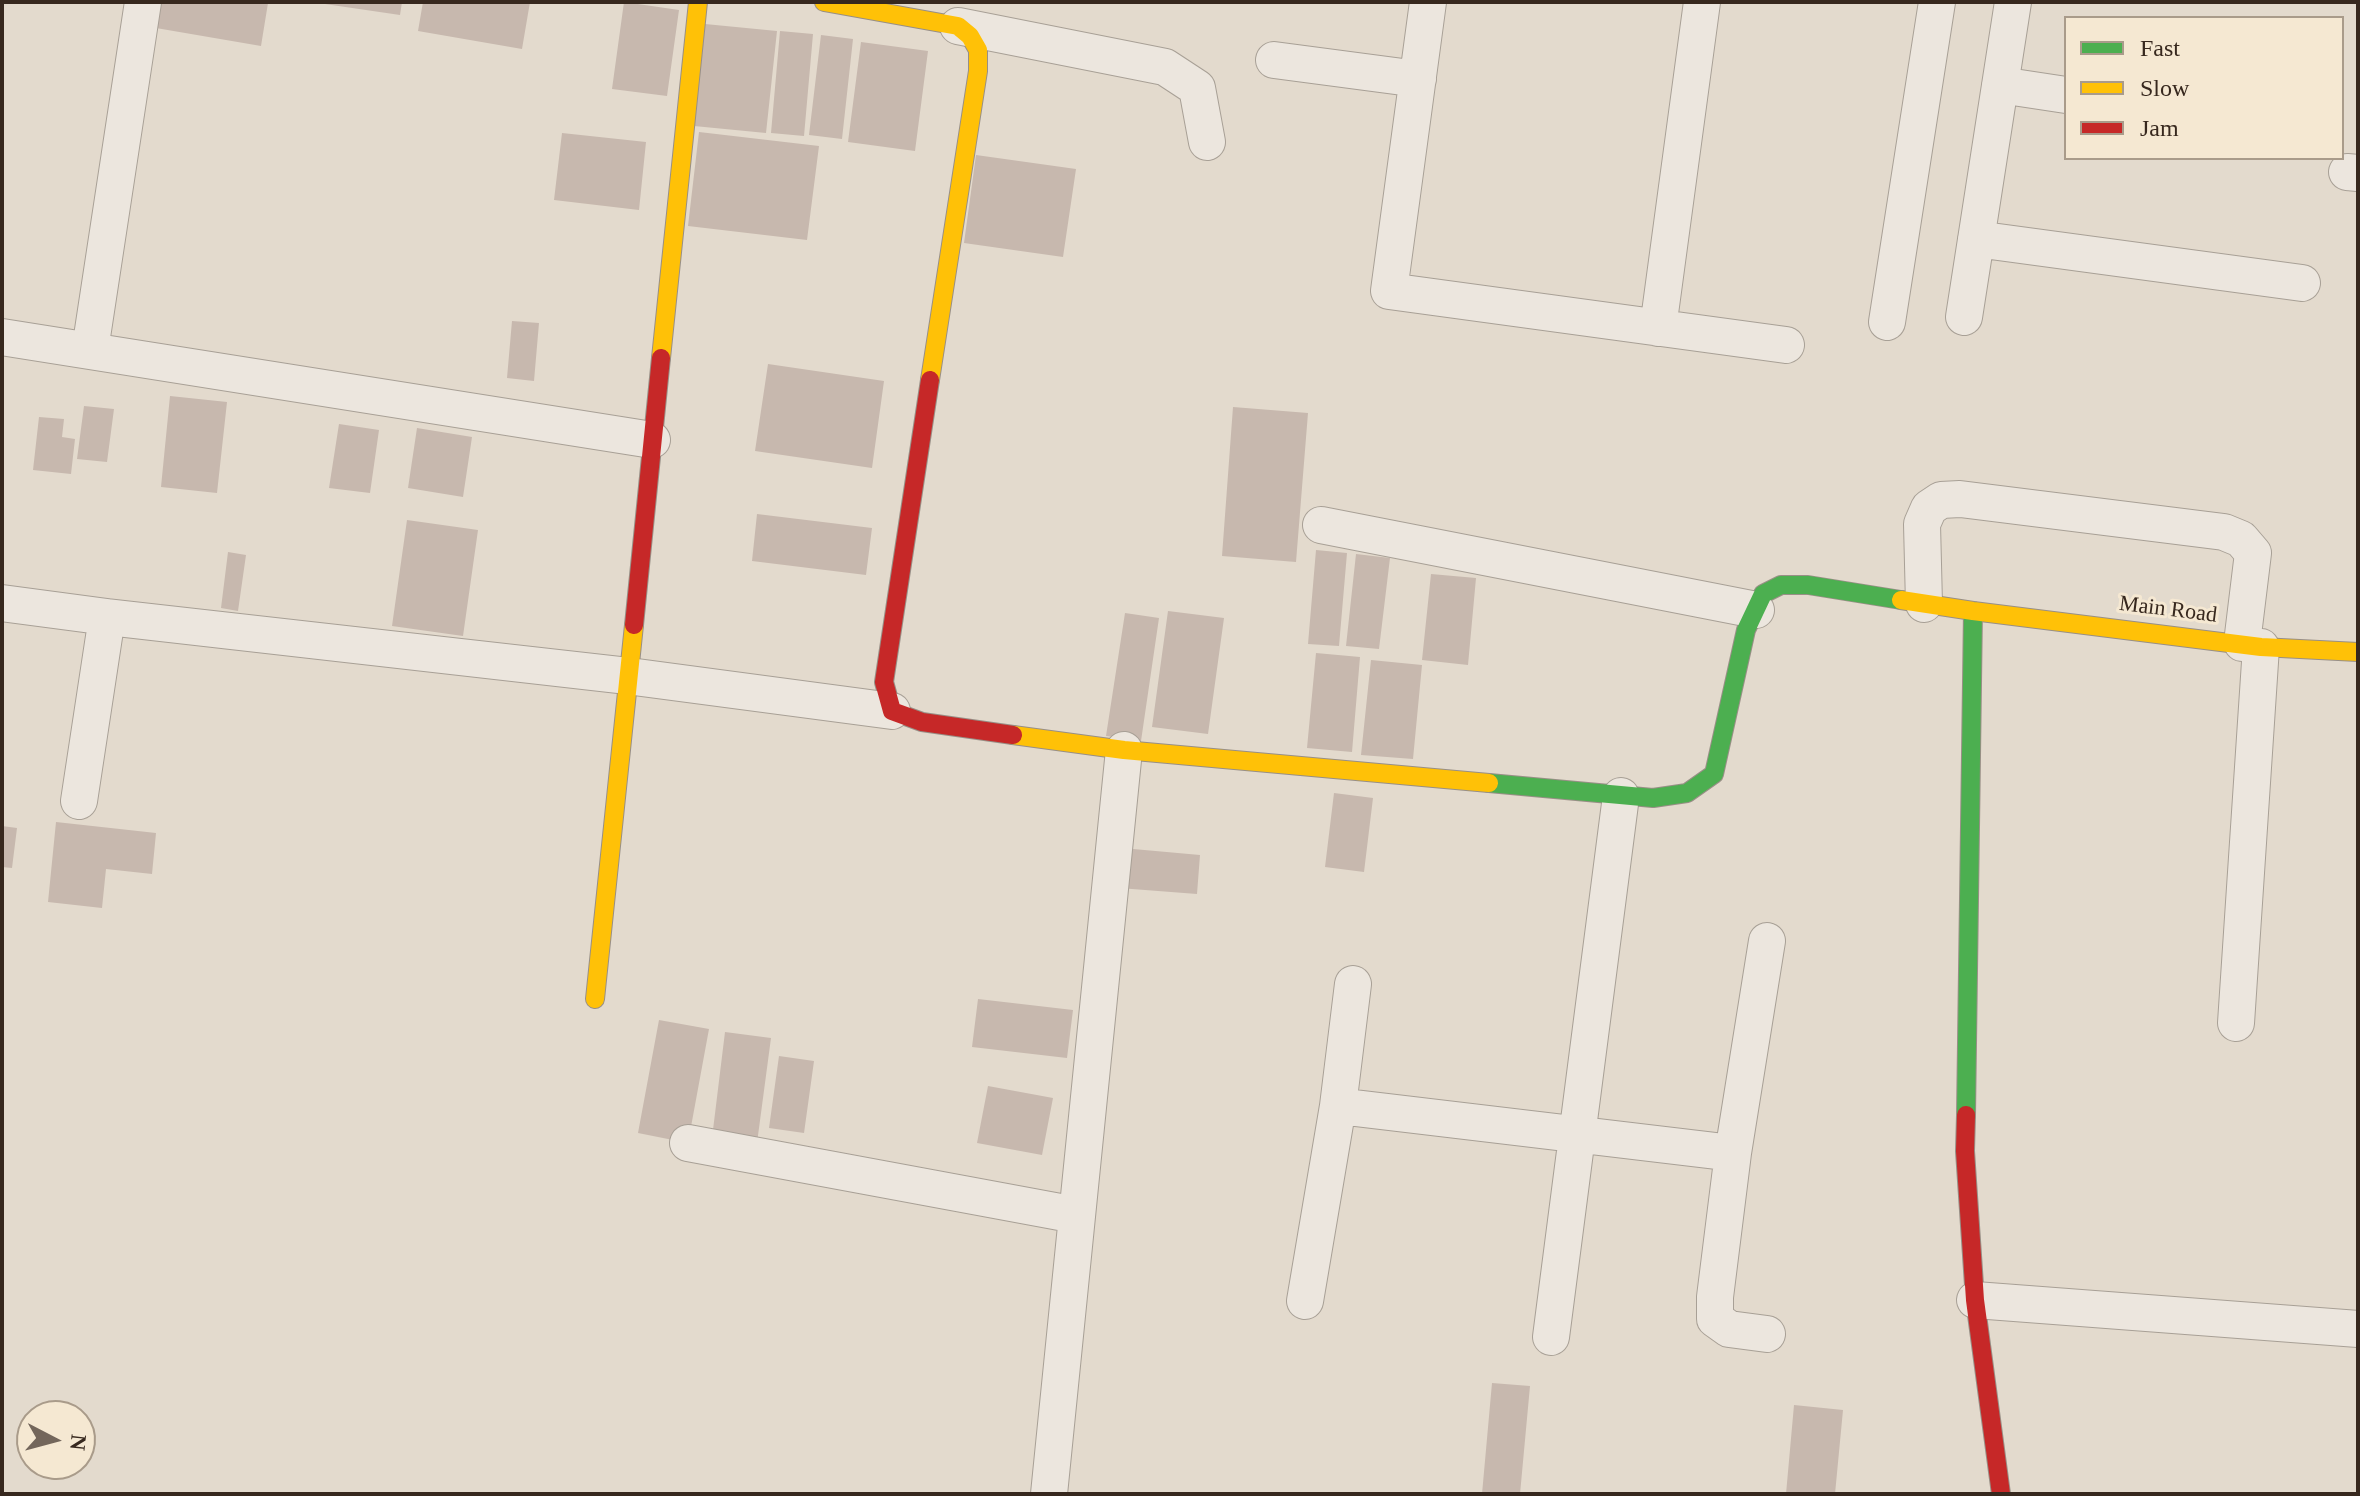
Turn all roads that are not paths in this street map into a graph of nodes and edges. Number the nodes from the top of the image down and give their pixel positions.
1 (143, 2) edge
2 (698, 2) edge
3 (824, 2) edge
4 (1428, 2) edge
5 (1702, 2) edge
6 (1937, 2) edge
7 (2013, 2) edge
8 (958, 26) junction
9 (1274, 60) dead end
10 (1418, 79) junction
11 (2000, 85) junction
12 (2064, 95) edge
13 (1207, 142) dead end
14 (1976, 239) junction
15 (2302, 283) dead end
16 (1964, 317) dead end
17 (1887, 322) dead end
18 (1658, 328) junction
19 (2, 337) edge
20 (1786, 345) dead end
21 (90, 350) junction
22 (652, 440) junction
23 (1321, 525) dead end
24 (2, 603) edge
25 (1924, 604) junction
26 (1756, 610) junction
27 (1973, 611) junction
28 (107, 617) junction
29 (2251, 645) junction
30 (2358, 652) edge
31 (628, 676) junction
32 (892, 711) junction
33 (1124, 750) junction
34 (1621, 796) junction
35 (79, 801) dead end
36 (1767, 941) dead end
37 (1353, 984) dead end
38 (595, 999) dead end
39 (2236, 1023) dead end
40 (1338, 1106) junction
41 (1577, 1133) junction
42 (688, 1143) dead end
43 (1733, 1153) junction
44 (1076, 1215) junction
45 (1975, 1300) junction
46 (1305, 1301) dead end
47 (2358, 1329) edge
48 (1767, 1334) dead end
49 (1551, 1337) dead end
50 (1049, 1494) edge
51 (2001, 1494) edge

1 - 21 street
2 - 22 street
3 - 8 street
4 - 10 street
5 - 18 street
6 - 17 street
7 - 11 street
8 - 13 street
8 - 32 street
9 - 10 street
10 - 18 street
11 - 12 street
11 - 14 street
14 - 15 street
14 - 16 street
18 - 20 street
19 - 21 street
21 - 22 street
22 - 31 street
23 - 26 street
24 - 28 street
25 - 26 street, Main Road
25 - 27 street, Main Road
25 - 29 street
26 - 34 street
27 - 29 street, Main Road
27 - 45 street
28 - 31 street
28 - 35 street
29 - 30 street, Main Road
29 - 39 street
31 - 32 street
31 - 38 street
32 - 33 street
33 - 34 street
33 - 44 street
34 - 41 street
36 - 43 street
37 - 40 street
40 - 41 street
40 - 46 street
41 - 43 street
41 - 49 street
42 - 44 street
43 - 48 street
44 - 50 street
45 - 47 street
45 - 51 street

